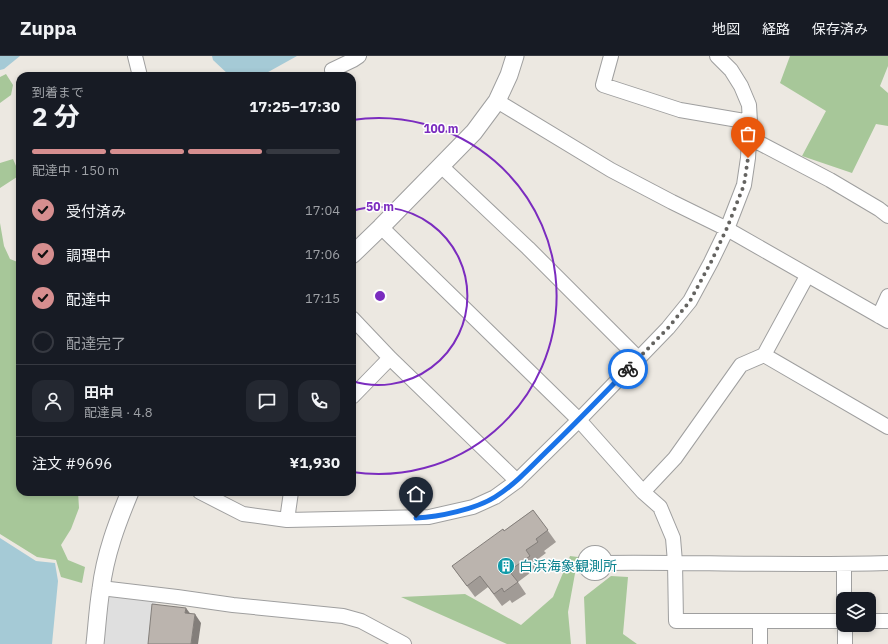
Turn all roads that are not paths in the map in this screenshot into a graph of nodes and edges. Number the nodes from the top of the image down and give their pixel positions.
1 (135, 56) edge
2 (358, 56) edge
3 (515, 56) edge
4 (611, 56) edge
5 (717, 56) edge
6 (332, 70) dead end
7 (139, 72) edge
8 (497, 101) junction
9 (750, 122) junction
10 (748, 137) junction
11 (442, 166) junction
12 (888, 216) edge
13 (381, 227) junction
14 (727, 228) junction
15 (356, 251) edge
16 (807, 276) junction
17 (888, 296) edge
18 (884, 318) edge
19 (356, 322) edge
20 (764, 355) junction
21 (390, 358) junction
22 (638, 358) junction
23 (356, 393) edge
24 (579, 420) junction
25 (888, 427) edge
26 (517, 480) junction
27 (643, 492) junction
28 (128, 496) edge
29 (208, 496) edge
30 (290, 496) edge
31 (287, 520) junction
32 (675, 562) junction
33 (605, 563) dead end
34 (888, 563) edge
35 (844, 564) junction
36 (101, 588) junction
37 (844, 592) edge
38 (760, 621) junction
39 (836, 621) edge
40 (876, 621) edge
41 (888, 621) edge
42 (845, 632) edge
43 (95, 644) edge
44 (404, 644) edge
45 (760, 644) edge
46 (845, 644) edge

1 - 7 street
2 - 6 street
3 - 8 street
4 - 9 street
5 - 9 street
8 - 11 street
8 - 14 street
9 - 10 street
10 - 12 street
10 - 14 street
11 - 13 street
11 - 22 street
13 - 15 street
13 - 24 street
14 - 16 street
14 - 22 street
16 - 18 street
16 - 20 street
17 - 18 street
19 - 21 street
20 - 25 street
20 - 27 street
21 - 23 street
21 - 26 street
22 - 24 street
24 - 26 street
24 - 27 street
26 - 31 street
27 - 32 street
28 - 36 street
29 - 31 street
30 - 31 street
32 - 33 street
32 - 35 street
32 - 38 street
34 - 35 street
35 - 37 street
36 - 43 street
36 - 44 street
38 - 39 street
38 - 45 street
40 - 41 street
42 - 46 street

